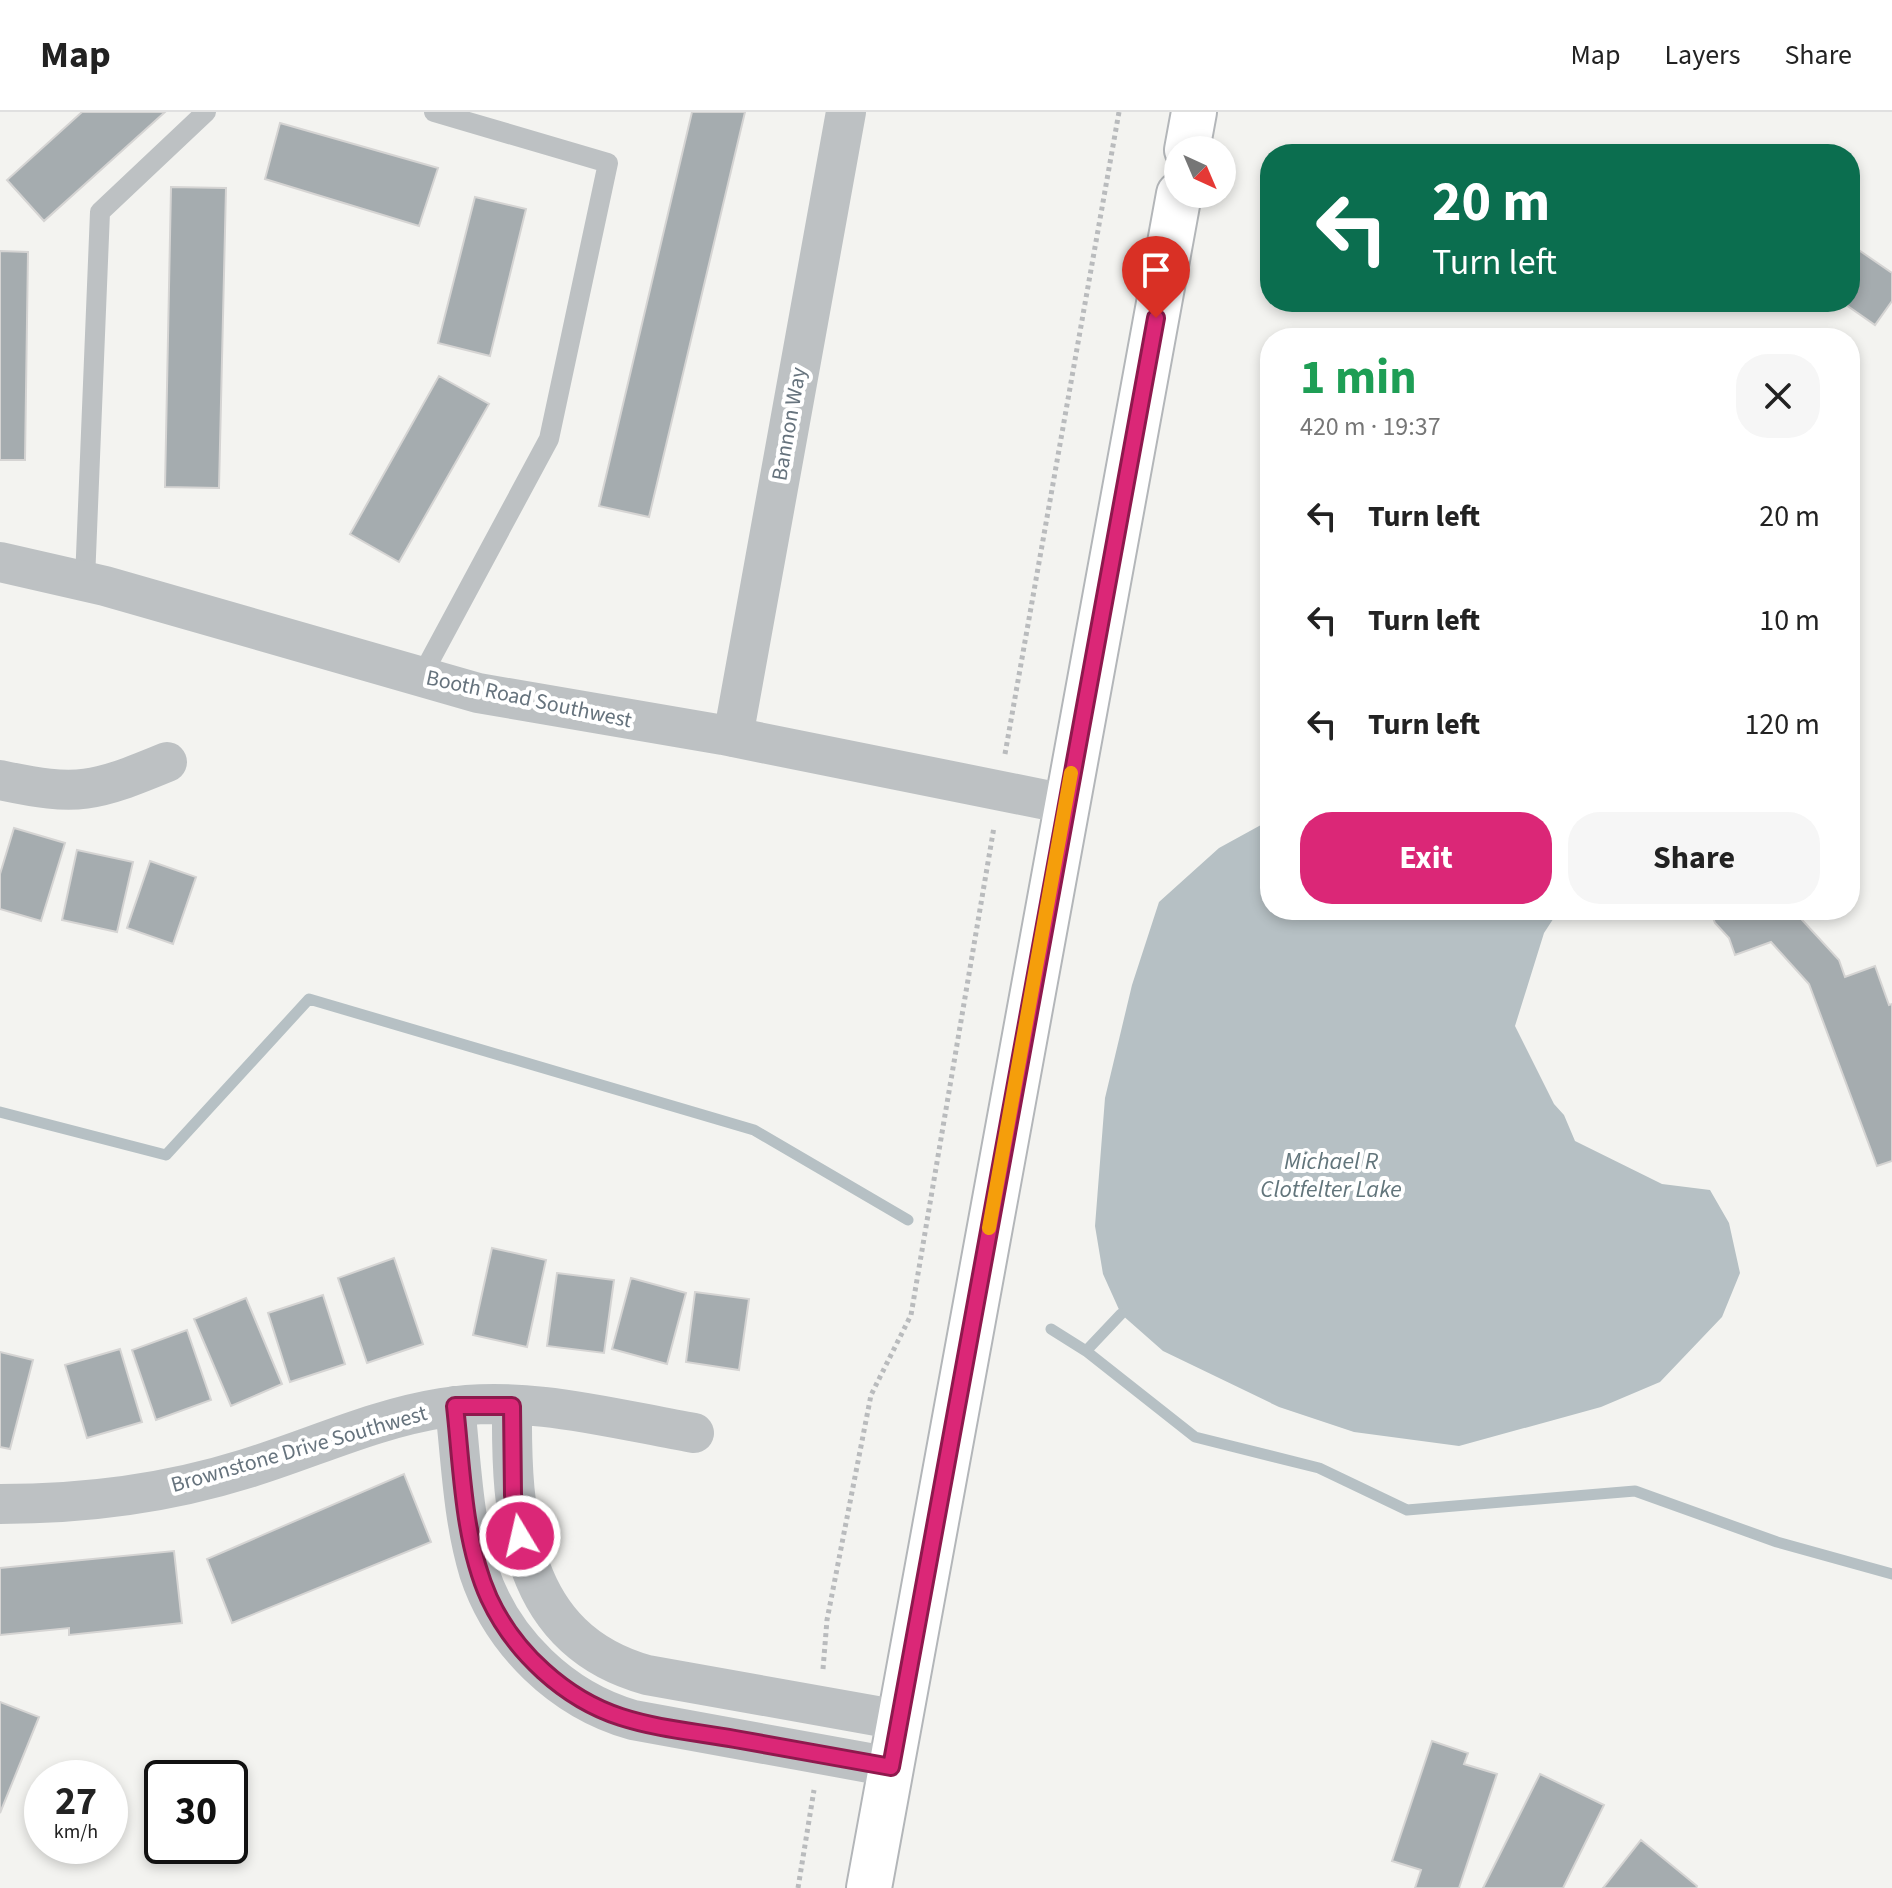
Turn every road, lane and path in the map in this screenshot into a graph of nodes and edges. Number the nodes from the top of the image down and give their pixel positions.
1 (206, 112) edge
2 (434, 112) edge
3 (846, 112) edge
4 (1119, 112) edge
5 (1194, 112) edge
6 (1190, 136) edge
7 (1176, 208) edge
8 (0, 562) edge
9 (85, 580) junction
10 (421, 677) junction
11 (733, 737) junction
12 (167, 762) dead end
13 (0, 780) edge
14 (1000, 789) junction
15 (1066, 804) junction
16 (455, 1406) junction
17 (512, 1406) junction
18 (694, 1433) dead end
19 (0, 1504) edge
20 (673, 1704) junction
21 (820, 1706) junction
22 (899, 1720) junction
23 (817, 1754) junction
24 (891, 1767) junction
25 (798, 1888) edge
26 (869, 1888) edge

1 - 9 lane
2 - 10 lane
3 - 11 street, Bannon Way
4 - 14 path
5 - 6 main road
7 - 15 main road
8 - 9 street, Booth Road Southwest
9 - 10 street, Booth Road Southwest
10 - 11 street, Booth Road Southwest
11 - 14 street, Booth Road Southwest
12 - 13 street
14 - 15 street, Booth Road Southwest
14 - 21 path
15 - 22 main road
16 - 17 street, Brownstone Drive Southwest
16 - 19 street, Brownstone Drive Southwest
16 - 20 street, Brownstone Drive Southwest
17 - 18 street, Brownstone Drive Southwest
17 - 20 street, Brownstone Drive Southwest
20 - 21 street, Brownstone Drive Southwest
20 - 23 street, Brownstone Drive Southwest
21 - 22 street, Brownstone Drive Southwest
22 - 24 main road
23 - 24 street, Brownstone Drive Southwest
23 - 25 path
24 - 26 main road

